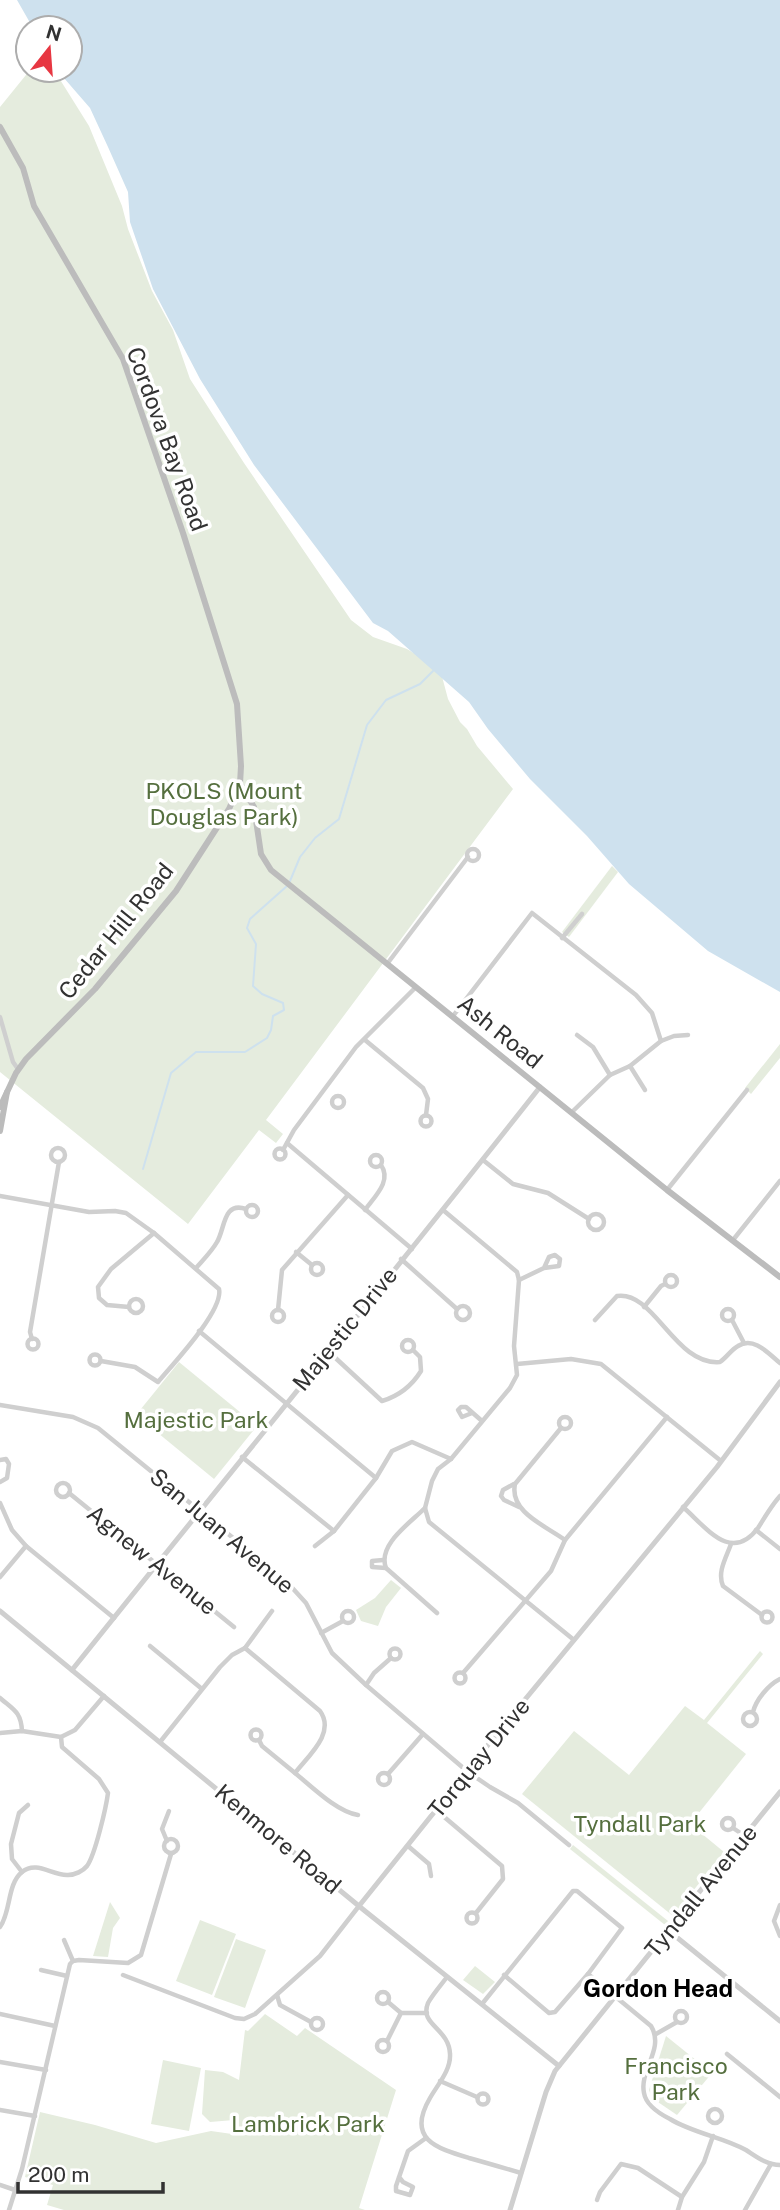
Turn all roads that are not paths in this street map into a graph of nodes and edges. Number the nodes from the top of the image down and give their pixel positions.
1 (0, 127) edge
2 (240, 784) junction
3 (468, 857) dead end
4 (582, 914) dead end
5 (562, 938) junction
6 (387, 964) junction
7 (416, 987) junction
8 (453, 1016) junction
9 (0, 1017) edge
10 (577, 1035) dead end
11 (688, 1035) dead end
12 (365, 1040) junction
13 (661, 1041) junction
14 (630, 1066) junction
15 (18, 1069) junction
16 (610, 1075) junction
17 (540, 1087) junction
18 (645, 1090) dead end
19 (747, 1090) dead end
20 (323, 1091) junction
21 (333, 1098) dead end
22 (1, 1109) edge
23 (572, 1112) junction
24 (426, 1115) dead end
25 (0, 1131) edge
26 (287, 1143) junction
27 (283, 1150) dead end
28 (482, 1160) junction
29 (59, 1162) dead end
30 (381, 1165) dead end
31 (780, 1181) edge
32 (667, 1190) junction
33 (348, 1195) junction
34 (0, 1196) edge
35 (53, 1206) junction
36 (246, 1209) dead end
37 (365, 1209) junction
38 (443, 1210) junction
39 (589, 1219) dead end
40 (154, 1233) junction
41 (733, 1240) junction
42 (412, 1249) junction
43 (296, 1252) junction
44 (401, 1259) junction
45 (312, 1265) dead end
46 (196, 1268) junction
47 (544, 1268) dead end
48 (780, 1277) edge
49 (519, 1280) junction
50 (666, 1284) dead end
51 (129, 1307) dead end
52 (644, 1307) junction
53 (457, 1309) dead end
54 (278, 1310) dead end
55 (732, 1320) dead end
56 (595, 1321) dead end
57 (199, 1331) junction
58 (32, 1339) dead end
59 (744, 1343) junction
60 (413, 1350) dead end
61 (330, 1352) junction
62 (101, 1361) dead end
63 (780, 1363) edge
64 (517, 1364) junction
65 (780, 1382) edge
66 (285, 1403) junction
67 (0, 1405) edge
68 (472, 1413) dead end
69 (667, 1417) junction
70 (482, 1421) junction
71 (561, 1428) dead end
72 (242, 1457) junction
73 (451, 1459) junction
74 (0, 1460) edge
75 (721, 1461) junction
76 (376, 1478) junction
77 (0, 1482) edge
78 (515, 1484) junction
79 (69, 1493) dead end
80 (780, 1496) edge
81 (0, 1503) edge
82 (683, 1507) junction
83 (425, 1508) junction
84 (520, 1508) junction
85 (198, 1511) junction
86 (756, 1530) junction
87 (334, 1531) junction
88 (565, 1540) junction
89 (731, 1544) junction
90 (26, 1546) junction
91 (315, 1546) dead end
92 (780, 1549) edge
93 (383, 1560) junction
94 (157, 1563) junction
95 (386, 1568) junction
96 (0, 1577) edge
97 (527, 1600) junction
98 (0, 1611) edge
99 (272, 1611) dead end
100 (437, 1613) dead end
101 (762, 1615) dead end
102 (114, 1618) junction
103 (343, 1621) dead end
104 (234, 1627) dead end
105 (321, 1633) junction
106 (574, 1640) junction
107 (150, 1646) dead end
108 (245, 1648) junction
109 (391, 1658) dead end
110 (72, 1670) junction
111 (463, 1673) dead end
112 (780, 1679) edge
113 (366, 1685) junction
114 (202, 1689) junction
115 (104, 1696) junction
116 (0, 1699) edge
117 (752, 1713) dead end
118 (22, 1731) junction
119 (0, 1733) edge
120 (423, 1734) junction
121 (61, 1737) junction
122 (259, 1741) dead end
123 (160, 1742) junction
124 (468, 1772) junction
125 (295, 1773) junction
126 (388, 1774) dead end
127 (780, 1792) edge
128 (28, 1805) dead end
129 (436, 1810) junction
130 (169, 1811) dead end
131 (358, 1815) dead end
132 (733, 1828) dead end
133 (745, 1836) junction
134 (167, 1841) junction
135 (569, 1845) dead end
136 (408, 1846) junction
137 (171, 1854) junction
138 (22, 1871) junction
139 (431, 1876) dead end
140 (780, 1905) edge
141 (359, 1906) junction
142 (476, 1913) dead end
143 (0, 1927) edge
144 (669, 1931) junction
145 (780, 1936) edge
146 (64, 1940) dead end
147 (73, 1961) junction
148 (41, 1970) dead end
149 (588, 1974) junction
150 (123, 1975) dead end
151 (504, 1975) junction
152 (67, 1976) junction
153 (447, 1977) junction
154 (276, 1994) junction
155 (616, 1996) junction
156 (388, 2002) dead end
157 (482, 2004) junction
158 (401, 2013) junction
159 (426, 2013) junction
160 (0, 2014) edge
161 (780, 2021) edge
162 (311, 2022) dead end
163 (677, 2022) dead end
164 (55, 2025) junction
165 (656, 2034) junction
166 (387, 2041) dead end
167 (727, 2054) dead end
168 (0, 2062) edge
169 (559, 2066) junction
170 (46, 2070) junction
171 (440, 2081) junction
172 (477, 2097) dead end
173 (780, 2097) edge
174 (0, 2110) edge
175 (35, 2116) junction
176 (713, 2123) dead end
177 (711, 2136) junction
178 (426, 2138) junction
179 (771, 2164) junction
180 (780, 2165) edge
181 (521, 2173) junction
182 (399, 2177) junction
183 (0, 2185) edge
184 (15, 2190) junction
185 (682, 2197) junction
186 (597, 2200) dead end
187 (9, 2210) edge
188 (510, 2210) edge
189 (678, 2210) edge
190 (745, 2210) edge

1 - 2 main road, Cordova Bay Road
2 - 6 main road, Ash Road
2 - 15 main road, Cedar Hill Road
3 - 6 street
4 - 5 street
5 - 8 street
5 - 13 street
6 - 7 main road, Ash Road
7 - 8 main road, Ash Road
7 - 12 street
8 - 17 main road, Ash Road
9 - 15 street
10 - 16 street
11 - 13 street
12 - 20 street
12 - 24 street
13 - 14 street
14 - 16 street
14 - 18 street
15 - 22 main road, Cedar Hill Road
16 - 23 street
17 - 23 main road, Ash Road
17 - 28 street, Majestic Drive
19 - 32 street
20 - 21 street
20 - 26 street
22 - 25 main road, Cedar Hill Road
23 - 32 main road, Ash Road
26 - 27 street
26 - 33 street
28 - 38 street, Majestic Drive
28 - 39 street
29 - 35 street
30 - 37 street
31 - 41 street
32 - 41 main road, Ash Road
33 - 37 street
33 - 43 street
34 - 35 street
35 - 40 street
35 - 58 street
36 - 46 street
37 - 42 street
38 - 42 street, Majestic Drive
38 - 49 street
40 - 46 street
40 - 51 street
41 - 48 main road, Ash Road
42 - 44 street, Majestic Drive
43 - 45 street
43 - 54 street
44 - 53 street
44 - 61 street, Majestic Drive
46 - 57 street
47 - 49 street
49 - 64 street
50 - 52 street
52 - 56 street
52 - 59 street
55 - 59 street
57 - 62 street
57 - 66 street
59 - 63 street
60 - 61 street
61 - 66 street, Majestic Drive
64 - 69 street
64 - 70 street
65 - 75 street, Torquay Drive
66 - 72 street, Majestic Drive
66 - 76 street
67 - 85 street, San Juan Avenue
68 - 70 street
69 - 75 street
69 - 88 street
70 - 73 street
71 - 78 street
72 - 85 street, Majestic Drive
72 - 87 street
73 - 76 street
73 - 83 street
74 - 77 street
75 - 82 street, Torquay Drive
76 - 87 street
78 - 84 street
78 - 84 street
79 - 94 street, Agnew Avenue
80 - 86 street
81 - 90 street
82 - 89 street
82 - 106 street, Torquay Drive
83 - 93 street
83 - 97 street
84 - 88 street
85 - 94 street, Majestic Drive
85 - 105 street, San Juan Avenue
86 - 89 street
86 - 92 street
87 - 91 street
88 - 97 street
89 - 101 street
90 - 96 street
90 - 102 street
93 - 95 street
93 - 95 street
94 - 102 street, Majestic Drive
94 - 104 street, Agnew Avenue
95 - 100 street
97 - 106 street
97 - 111 street
98 - 110 street, Kenmore Road
99 - 108 street
102 - 110 street, Majestic Drive
103 - 105 street
105 - 113 street, San Juan Avenue
106 - 124 street, Torquay Drive
107 - 114 street
108 - 114 street
108 - 125 street
109 - 113 street
110 - 115 street, Kenmore Road
112 - 117 street
113 - 120 street, San Juan Avenue
114 - 123 street
115 - 121 street
115 - 123 street, Kenmore Road
116 - 118 street
118 - 119 street
118 - 121 street
120 - 124 street, San Juan Avenue
120 - 126 street
121 - 138 street
122 - 125 street
123 - 141 street, Kenmore Road
124 - 129 street, Torquay Drive
124 - 135 street, San Juan Avenue
125 - 131 street
127 - 133 street, Tyndall Avenue
128 - 138 street
129 - 136 street, Torquay Drive
129 - 142 street
130 - 134 street
132 - 133 street
133 - 144 street, Tyndall Avenue
134 - 137 street
134 - 137 street
136 - 139 street
136 - 141 street, Torquay Drive
137 - 147 street
138 - 143 street
140 - 145 street
141 - 153 street, Kenmore Road
141 - 154 street, Torquay Drive
144 - 155 street, Tyndall Avenue
144 - 161 street
146 - 147 street
147 - 152 street
148 - 152 street
149 - 151 street
149 - 151 street
149 - 155 street
150 - 154 street, Torquay Drive
151 - 157 street
152 - 164 street
153 - 157 street, Kenmore Road
153 - 159 street
154 - 162 street
155 - 165 street
155 - 169 street, Tyndall Avenue
156 - 158 street
157 - 169 street, Kenmore Road
158 - 159 street
158 - 166 street
159 - 171 street
160 - 164 street
163 - 165 street
164 - 170 street
165 - 177 street
167 - 173 street
168 - 170 street
169 - 181 street, Tyndall Avenue
170 - 175 street
171 - 172 street
171 - 178 street
174 - 175 street
175 - 184 street
176 - 177 street
177 - 179 street
177 - 185 street
178 - 181 street
178 - 182 street
179 - 180 street
179 - 190 street
181 - 188 street, Tyndall Avenue
182 - 182 street
183 - 184 street
184 - 187 street
185 - 186 street
185 - 189 street

